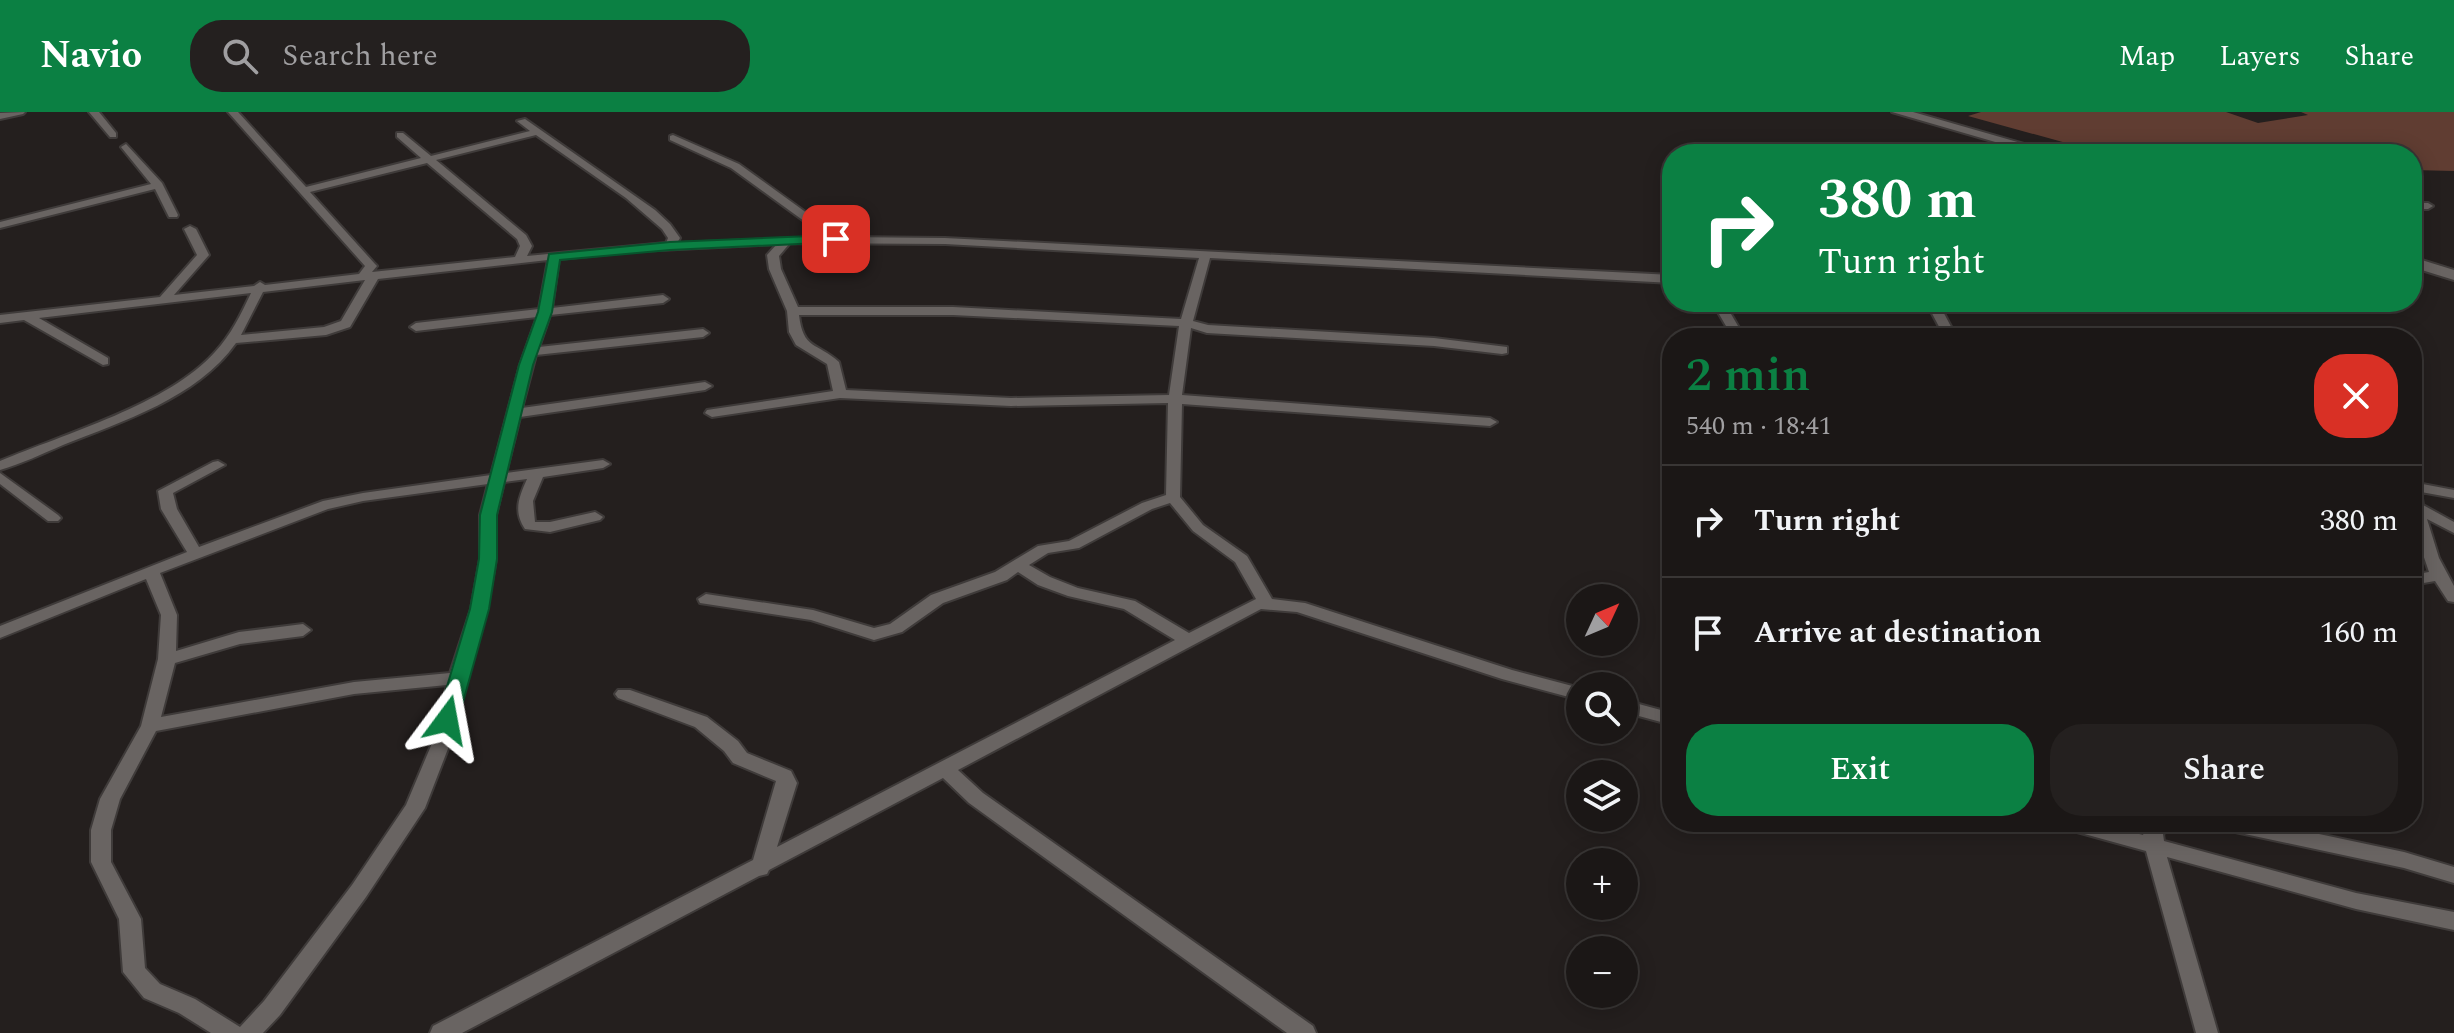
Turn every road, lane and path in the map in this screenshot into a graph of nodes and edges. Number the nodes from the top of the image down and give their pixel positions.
1 (20, 112) edge
2 (94, 112) edge
3 (233, 112) edge
4 (1898, 112) edge
5 (0, 116) edge
6 (522, 121) dead end
7 (537, 132) junction
8 (113, 135) dead end
9 (400, 135) dead end
10 (673, 138) dead end
11 (2015, 144) edge
12 (126, 147) dead end
13 (429, 161) junction
14 (158, 185) junction
15 (305, 190) junction
16 (2422, 206) edge
17 (2428, 206) dead end
18 (173, 215) dead end
19 (0, 225) edge
20 (190, 229) dead end
21 (836, 239) junction
22 (787, 240) junction
23 (670, 246) junction
24 (1206, 254) junction
25 (554, 256) junction
26 (519, 260) junction
27 (2422, 265) edge
28 (368, 275) junction
29 (2454, 275) edge
30 (1662, 278) edge
31 (260, 286) junction
32 (166, 297) junction
33 (663, 299) dead end
34 (793, 311) junction
35 (545, 312) junction
36 (25, 315) junction
37 (0, 319) edge
38 (1186, 323) junction
39 (416, 327) dead end
40 (703, 333) dead end
41 (233, 339) junction
42 (1502, 350) dead end
43 (531, 352) junction
44 (103, 361) dead end
45 (705, 386) dead end
46 (840, 394) junction
47 (1175, 399) junction
48 (516, 413) junction
49 (712, 413) dead end
50 (1490, 422) dead end
51 (603, 464) dead end
52 (218, 465) dead end
53 (0, 466) edge
54 (536, 476) junction
55 (0, 477) edge
56 (498, 480) junction
57 (2422, 488) edge
58 (2454, 494) edge
59 (1173, 497) junction
60 (2422, 511) edge
61 (595, 517) dead end
62 (53, 518) dead end
63 (2422, 525) edge
64 (2454, 528) edge
65 (195, 553) junction
66 (1019, 566) junction
67 (151, 570) junction
68 (2437, 576) junction
69 (2422, 578) edge
70 (2454, 597) edge
71 (706, 599) dead end
72 (1266, 602) junction
73 (303, 630) dead end
74 (0, 632) edge
75 (1188, 640) junction
76 (167, 659) junction
77 (457, 678) junction
78 (1566, 690) edge
79 (624, 694) dead end
80 (1638, 710) edge
81 (1662, 716) edge
82 (150, 726) junction
83 (946, 769) junction
84 (2103, 832) edge
85 (2153, 832) edge
86 (2275, 832) edge
87 (2154, 846) junction
88 (760, 868) junction
89 (2454, 875) edge
90 (2454, 921) edge
91 (231, 1033) edge
92 (248, 1033) edge
93 (441, 1033) edge
94 (1305, 1033) edge
95 (2207, 1033) edge

1 - 5 street
2 - 8 street
3 - 15 street
4 - 11 street
6 - 7 street
7 - 13 street
7 - 23 street
9 - 13 street
10 - 21 street
12 - 14 street
13 - 15 street
13 - 26 street
14 - 18 street
14 - 19 street
15 - 28 street
16 - 17 street
20 - 32 street
21 - 22 street
21 - 24 street
22 - 23 street
22 - 34 street
23 - 25 street
24 - 30 street
24 - 38 street
25 - 26 street
25 - 35 street
26 - 28 street
27 - 29 street
28 - 31 street
28 - 41 street
31 - 32 street
31 - 41 street
32 - 36 street
33 - 35 street
34 - 38 street
34 - 46 street
35 - 39 street
35 - 43 street
36 - 37 street
36 - 44 street
38 - 42 street
38 - 47 street
40 - 43 street
41 - 53 street
43 - 48 street
45 - 48 street
46 - 47 street
46 - 49 street
47 - 50 street
47 - 59 street
48 - 56 street
51 - 54 street
52 - 65 street
54 - 56 street
54 - 61 street
55 - 62 street
56 - 65 street
56 - 77 street
57 - 58 street
59 - 66 street
59 - 72 street
60 - 64 street
63 - 68 street
65 - 67 street
66 - 71 street
66 - 75 street
67 - 74 street
67 - 76 street
68 - 69 street
68 - 70 street
72 - 75 street
72 - 78 street
73 - 76 street
75 - 83 street
76 - 82 street
77 - 82 street
77 - 92 street
79 - 88 street
80 - 81 street
82 - 91 street
83 - 88 street
83 - 94 street
84 - 87 street
85 - 87 street
86 - 89 street
87 - 90 street
87 - 95 street
88 - 93 street

